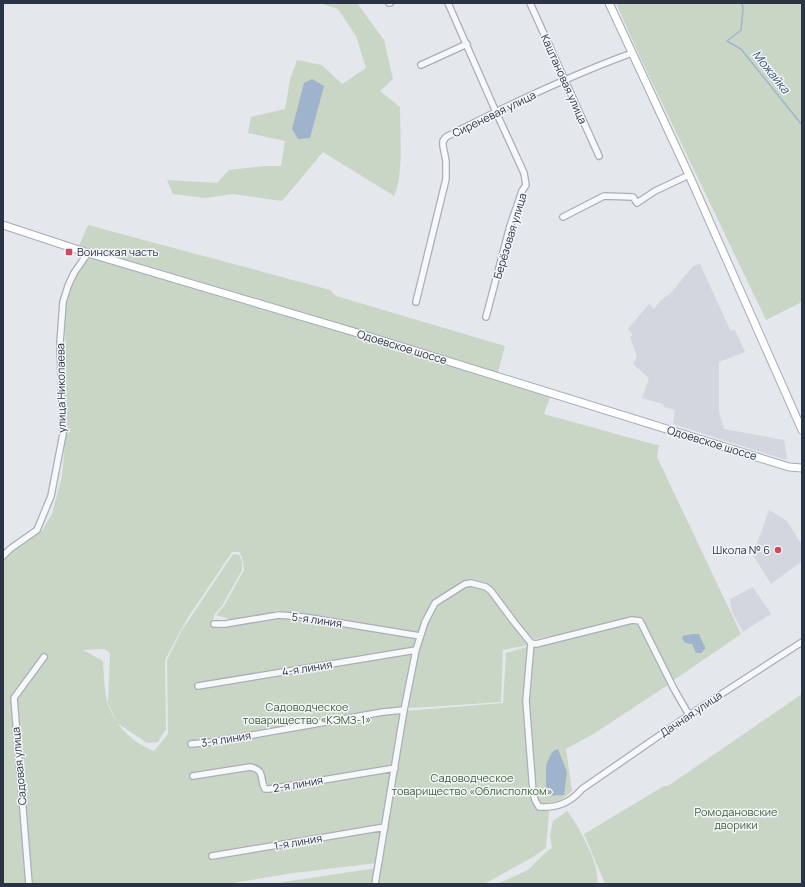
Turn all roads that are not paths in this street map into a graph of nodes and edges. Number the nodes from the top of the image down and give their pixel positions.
1 (448, 3) edge
2 (530, 3) edge
3 (609, 3) edge
4 (467, 44) junction
5 (632, 53) junction
6 (421, 65) dead end
7 (565, 81) junction
8 (496, 112) junction
9 (599, 156) dead end
10 (689, 175) junction
11 (563, 217) dead end
12 (3, 224) edge
13 (88, 253) junction
14 (416, 302) dead end
15 (486, 317) dead end
16 (802, 430) edge
17 (802, 468) edge
18 (3, 556) edge
19 (214, 624) dead end
20 (420, 636) junction
21 (802, 642) edge
22 (531, 643) junction
23 (416, 650) junction
24 (44, 657) dead end
25 (198, 686) dead end
26 (404, 710) junction
27 (689, 715) junction
28 (190, 744) dead end
29 (394, 768) junction
30 (193, 776) dead end
31 (384, 827) junction
32 (212, 856) dead end
33 (28, 884) edge
34 (374, 884) edge

1 - 4 street, Берёзовая улица
2 - 7 street, Каштановая улица
3 - 5 main road
4 - 6 street
4 - 8 street, Берёзовая улица
5 - 7 street, Сиреневая улица
5 - 10 main road
7 - 8 street, Сиреневая улица
7 - 9 street, Каштановая улица
8 - 14 street, Сиреневая улица
8 - 15 street, Берёзовая улица
10 - 11 street
10 - 16 main road
12 - 13 main road, Одоевское шоссе
13 - 17 main road, Одоевское шоссе
13 - 18 street, улица Николаева
19 - 20 street, 5-я линия
20 - 22 street
20 - 23 street
21 - 27 street, Дачная улица
22 - 27 street
22 - 27 street, Дачная улица
23 - 25 street, 4-я линия
23 - 26 street
24 - 33 street, Садовая улица
26 - 28 street, 3-я линия
26 - 29 street
29 - 30 street, 2-я линия
29 - 31 street
31 - 32 street, 1-я линия
31 - 34 street

